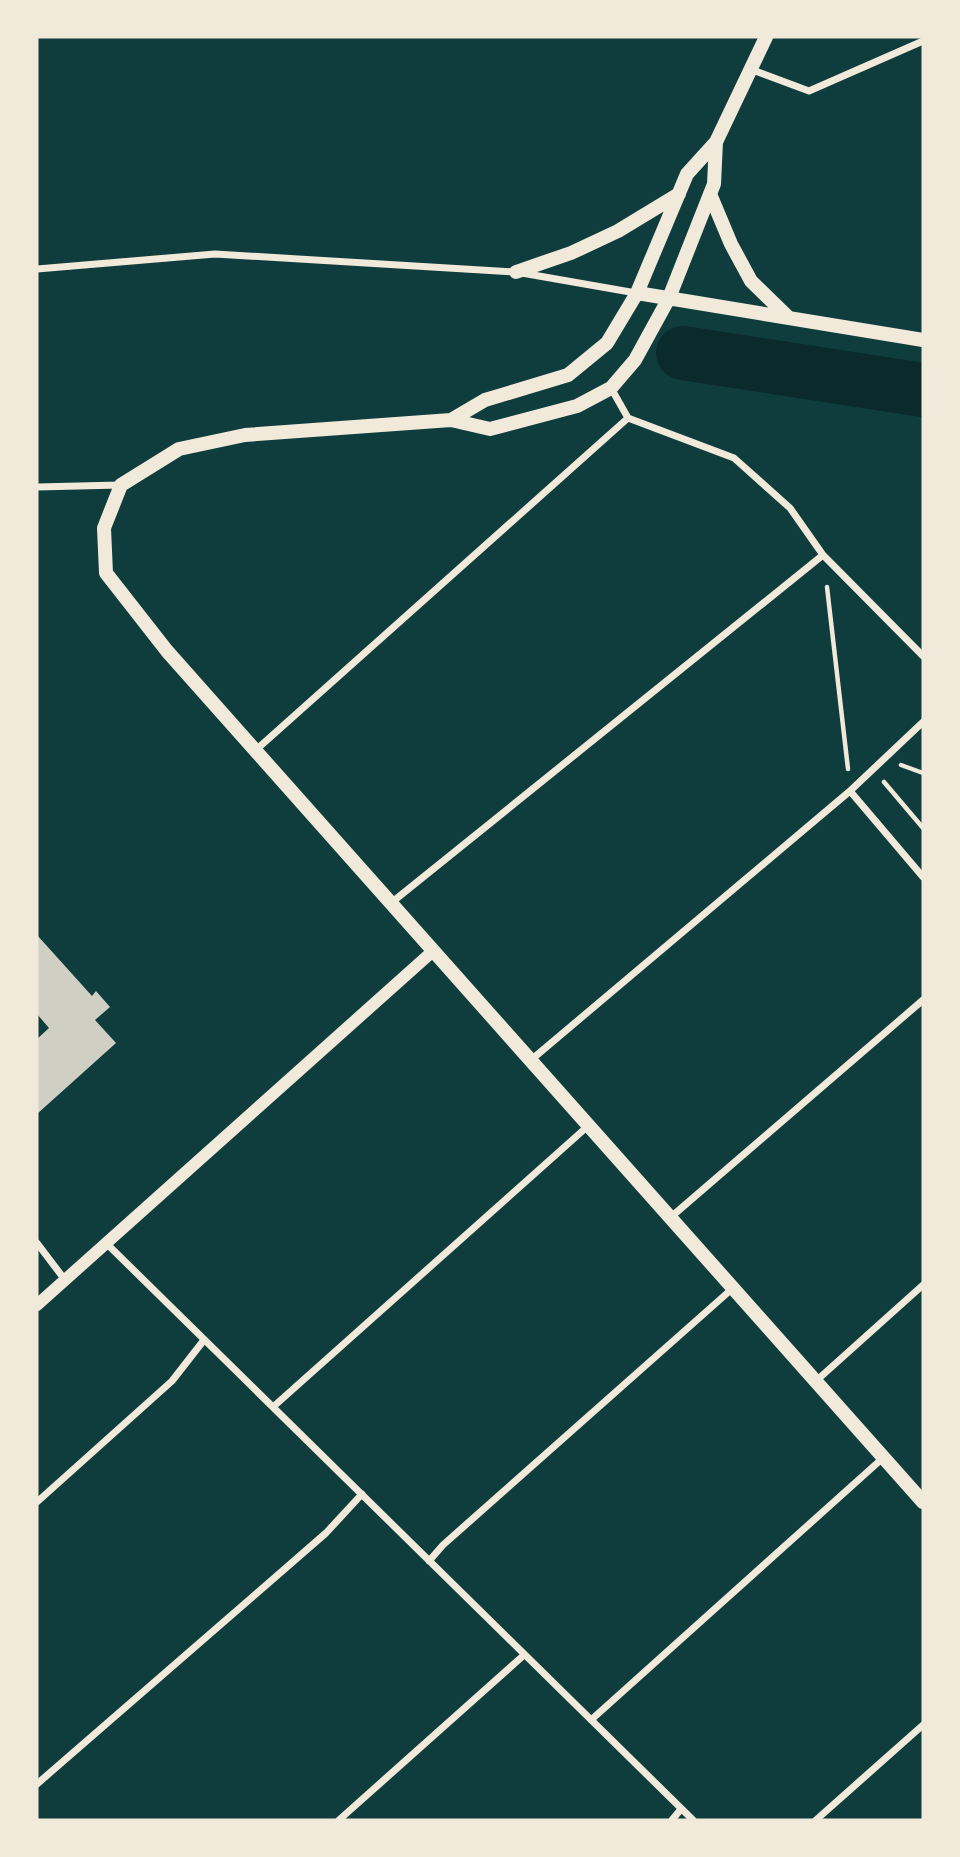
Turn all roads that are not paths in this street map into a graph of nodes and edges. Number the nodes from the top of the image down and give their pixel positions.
1 (765, 37) edge
2 (923, 41) edge
3 (750, 69) junction
4 (716, 142) junction
5 (678, 194) junction
6 (710, 194) junction
7 (37, 269) edge
8 (516, 272) junction
9 (637, 293) junction
10 (669, 298) junction
11 (789, 318) junction
12 (923, 340) edge
13 (611, 388) junction
14 (628, 418) junction
15 (450, 420) junction
16 (121, 485) junction
17 (37, 487) edge
18 (823, 555) junction
19 (923, 656) edge
20 (923, 722) edge
21 (255, 750) junction
22 (850, 791) junction
23 (923, 877) edge
24 (391, 903) junction
25 (433, 951) junction
26 (923, 1000) edge
27 (531, 1060) junction
28 (589, 1125) junction
29 (671, 1217) junction
30 (37, 1243) edge
31 (106, 1243) junction
32 (65, 1280) junction
33 (923, 1285) edge
34 (733, 1287) junction
35 (37, 1305) edge
36 (204, 1340) junction
37 (816, 1381) junction
38 (273, 1407) junction
39 (884, 1457) junction
40 (362, 1494) junction
41 (37, 1502) edge
42 (923, 1502) edge
43 (429, 1561) junction
44 (524, 1654) junction
45 (591, 1720) junction
46 (923, 1725) edge
47 (37, 1784) edge
48 (681, 1809) junction
49 (339, 1820) edge
50 (672, 1820) edge
51 (693, 1820) edge
52 (816, 1820) edge

1 - 3 main road
2 - 3 street
3 - 4 main road
4 - 5 main road
4 - 6 main road
5 - 8 main road
5 - 9 main road
6 - 10 main road
6 - 11 main road
7 - 8 street
8 - 9 street
9 - 10 main road
9 - 15 main road
10 - 11 main road
10 - 13 main road
11 - 12 main road
13 - 14 street
13 - 15 main road
14 - 18 street
14 - 21 street
15 - 16 main road
16 - 17 street
16 - 21 main road
18 - 19 street
18 - 24 street
20 - 22 street
21 - 24 main road
22 - 23 street
22 - 27 street
24 - 25 main road
25 - 27 main road
25 - 31 street
26 - 29 street
27 - 28 main road
28 - 29 main road
28 - 38 street
29 - 34 main road
30 - 32 street
31 - 32 street
31 - 36 street
32 - 35 street
33 - 37 street
34 - 37 main road
34 - 43 street
36 - 38 street
36 - 41 street
37 - 39 main road
38 - 40 street
39 - 42 main road
39 - 45 street
40 - 43 street
40 - 47 street
43 - 44 street
44 - 45 street
44 - 49 street
45 - 48 street
46 - 52 street
48 - 50 street
48 - 51 street

